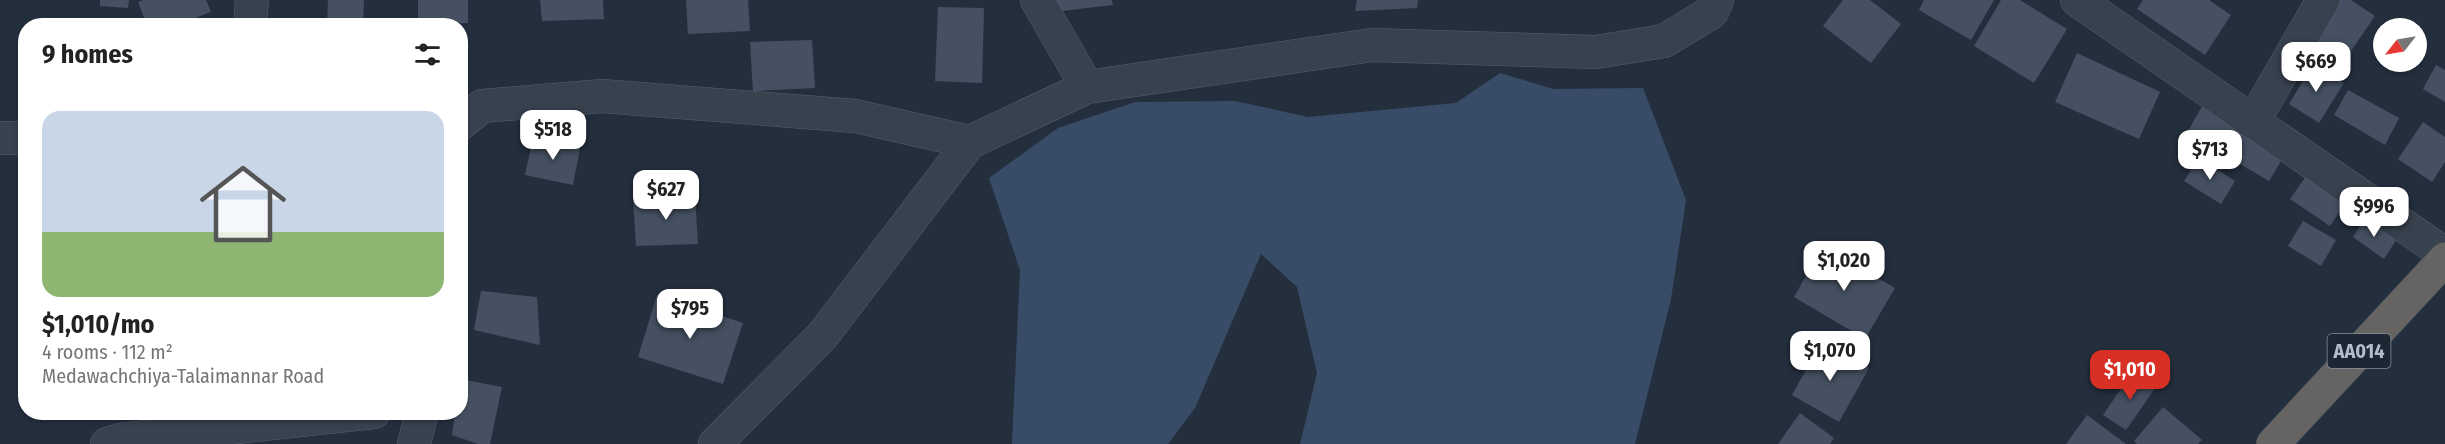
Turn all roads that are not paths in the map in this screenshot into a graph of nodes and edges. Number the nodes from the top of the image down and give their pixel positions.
1 (252, 0) edge
2 (1037, 0) edge
3 (1717, 0) edge
4 (2077, 0) edge
5 (2323, 0) edge
6 (251, 18) edge
7 (1087, 87) junction
8 (468, 118) edge
9 (2253, 122) junction
10 (0, 138) edge
11 (18, 138) edge
12 (970, 142) junction
13 (2445, 254) edge
14 (2445, 259) edge
15 (271, 420) edge
16 (420, 420) edge
17 (117, 432) edge
18 (414, 444) edge
19 (715, 444) edge
20 (2273, 444) edge

1 - 6 street
2 - 7 street
3 - 7 street
4 - 9 street
5 - 9 street
7 - 12 street
8 - 12 street
9 - 13 street
10 - 11 street
12 - 19 street
14 - 20 highway, AA014
15 - 17 street
16 - 18 street

